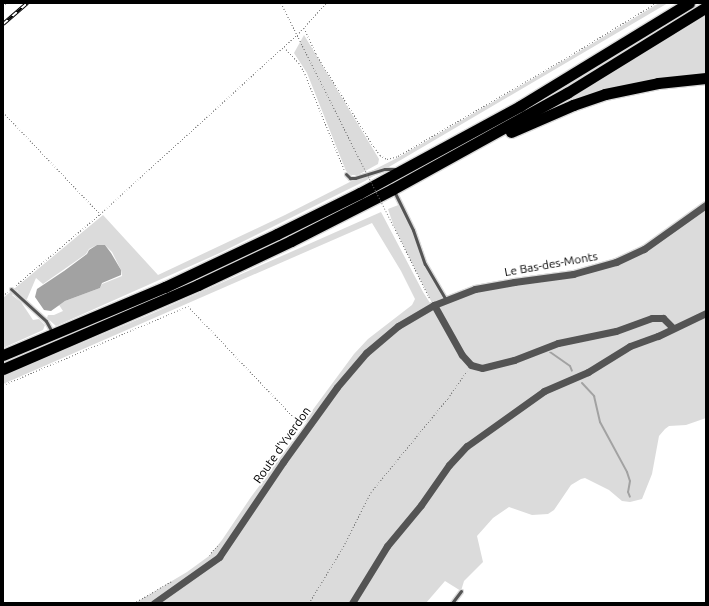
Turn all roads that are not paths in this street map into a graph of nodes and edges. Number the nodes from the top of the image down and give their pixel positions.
1 (689, 3) edge
2 (706, 7) edge
3 (706, 78) edge
4 (457, 155) junction
5 (401, 171) junction
6 (346, 174) road end
7 (393, 189) junction
8 (706, 205) edge
9 (11, 289) road end
10 (446, 300) junction
11 (434, 305) junction
12 (706, 313) edge
13 (673, 328) junction
14 (53, 335) junction
15 (3, 355) edge
16 (3, 368) edge
17 (462, 591) dead end
18 (154, 603) edge
19 (352, 603) edge
20 (452, 603) edge

1 - 5 highway
2 - 4 highway
3 - 4 highway
4 - 7 highway
5 - 6 lane
5 - 14 highway
7 - 10 lane
7 - 16 highway
8 - 10 street, Le Bas-des-Monts
9 - 14 lane
10 - 11 street, Le Bas-des-Monts
11 - 13 street
11 - 18 street, Route d'Yverdon
12 - 13 street
13 - 19 street
14 - 15 highway
17 - 20 lane

